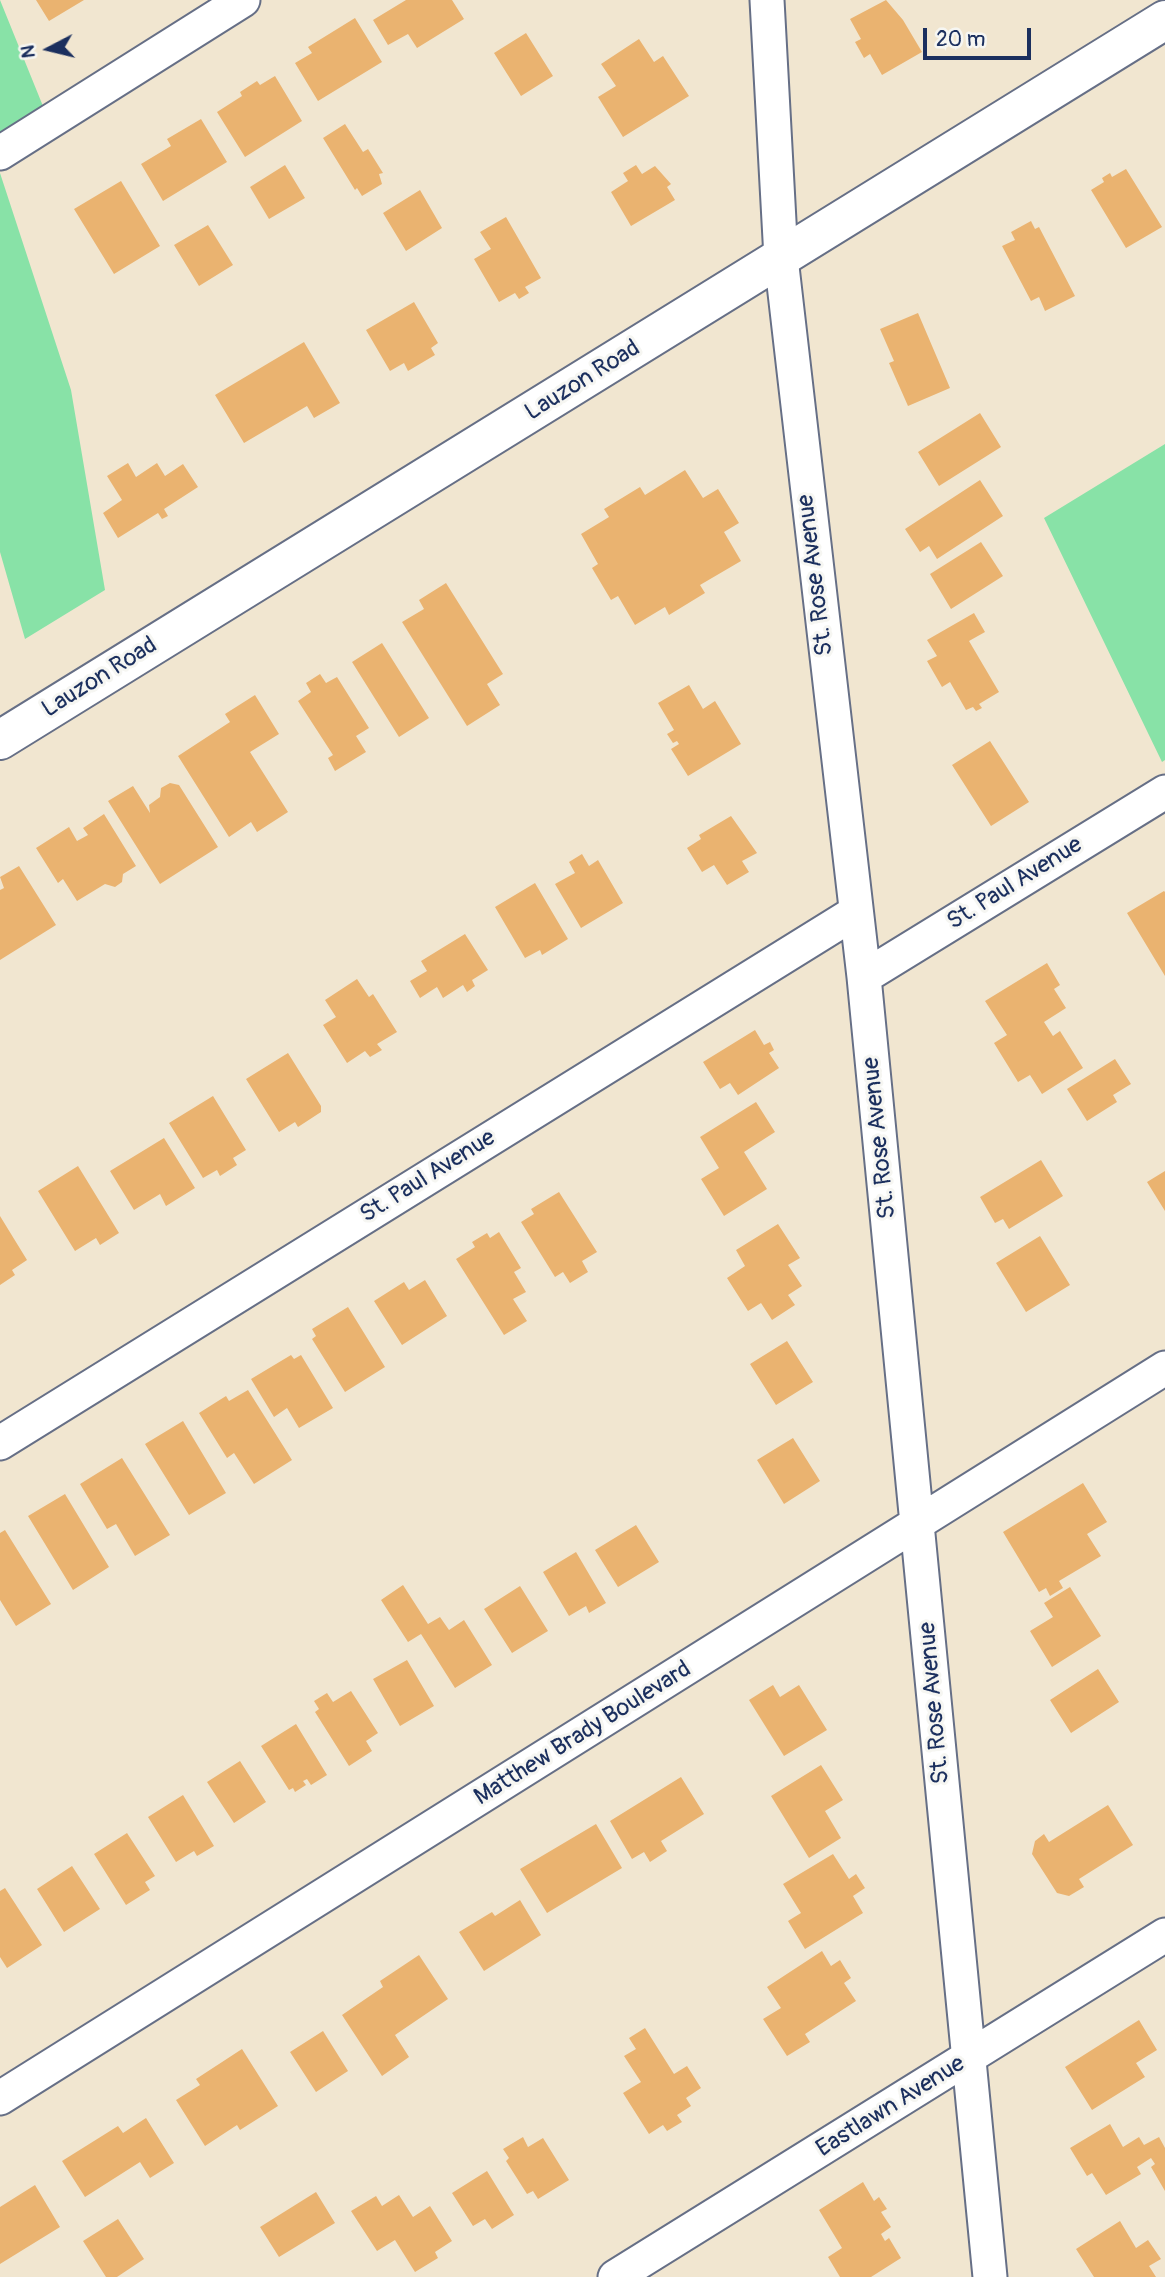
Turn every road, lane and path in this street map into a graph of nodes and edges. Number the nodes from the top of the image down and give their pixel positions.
1 (243, 0) edge
2 (767, 0) edge
3 (1165, 20) edge
4 (0, 153) edge
5 (781, 258) junction
6 (0, 740) edge
7 (1165, 792) edge
8 (856, 912) junction
9 (864, 977) junction
10 (1165, 1368) edge
11 (0, 1443) edge
12 (919, 1524) junction
13 (1165, 1935) edge
14 (968, 2059) junction
15 (0, 2098) edge
16 (615, 2277) edge
17 (990, 2277) edge

1 - 4 street
2 - 5 street, St. Rose Avenue
3 - 5 main road, Lauzon Road
5 - 6 main road, Lauzon Road
5 - 8 street, St. Rose Avenue
7 - 9 street, St. Paul Avenue
8 - 9 street, St. Rose Avenue
8 - 11 street, St. Paul Avenue
9 - 12 street, St. Rose Avenue
10 - 12 street, Matthew Brady Boulevard
12 - 14 street, St. Rose Avenue
12 - 15 street, Matthew Brady Boulevard
13 - 14 street, Eastlawn Avenue
14 - 16 street, Eastlawn Avenue
14 - 17 street, St. Rose Avenue

